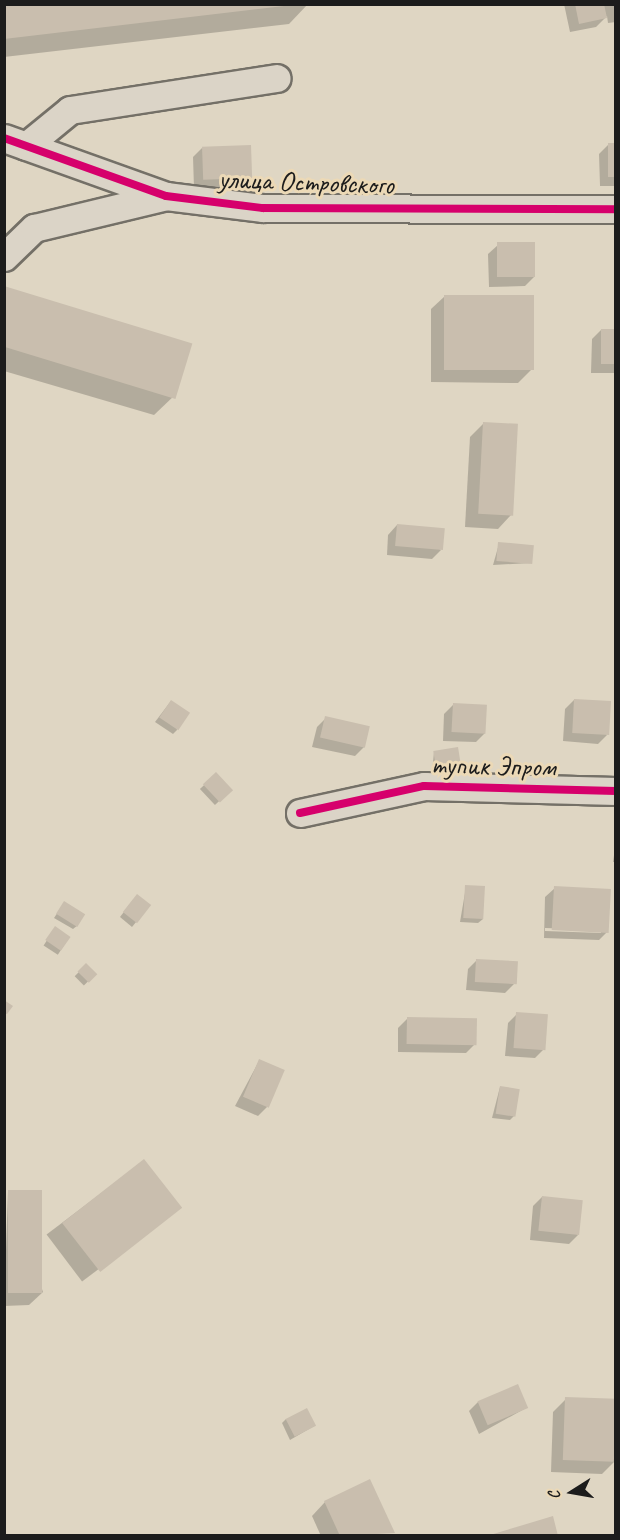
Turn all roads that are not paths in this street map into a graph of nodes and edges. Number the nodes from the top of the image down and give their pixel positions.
1 (277, 78) dead end
2 (15, 142) edge
3 (165, 196) junction
4 (615, 209) edge
5 (4, 257) edge
6 (615, 791) edge
7 (300, 813) dead end

1 - 2 street
2 - 3 street, улица Островского
3 - 4 street, улица Островского
3 - 5 street
6 - 7 street, тупик Эпром

